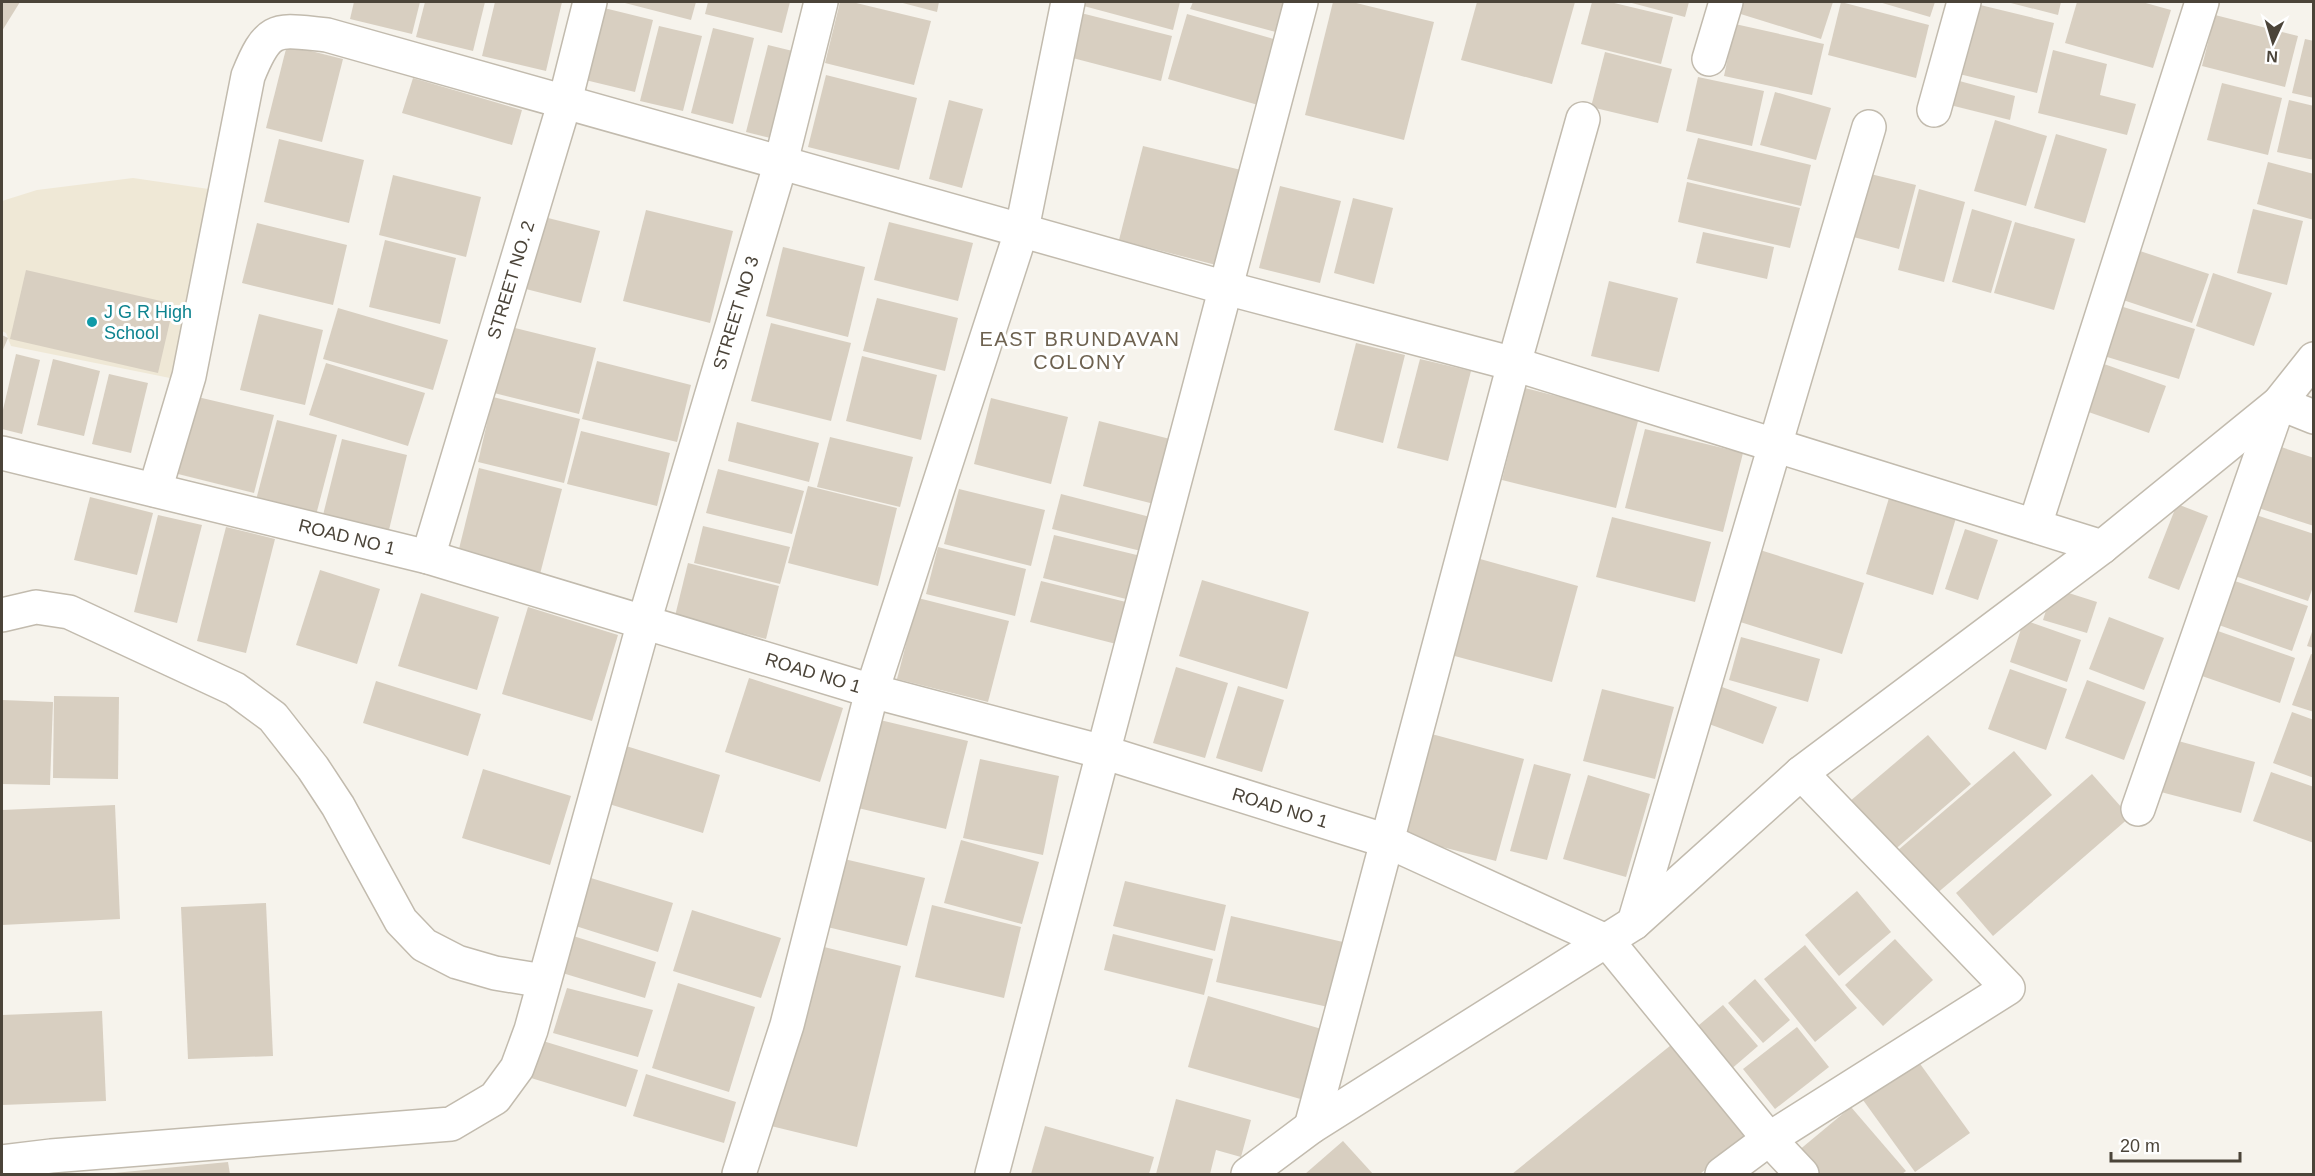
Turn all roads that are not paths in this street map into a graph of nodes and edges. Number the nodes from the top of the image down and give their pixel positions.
1 (590, 2) edge
2 (821, 2) edge
3 (1068, 2) edge
4 (1301, 2) edge
5 (1726, 2) edge
6 (1964, 2) edge
7 (2202, 2) edge
8 (1709, 59) dead end
9 (565, 101) junction
10 (1934, 110) dead end
11 (1583, 119) dead end
12 (1869, 127) dead end
13 (780, 162) junction
14 (1022, 229) junction
15 (1226, 288) junction
16 (2313, 359) edge
17 (1514, 364) junction
18 (2278, 403) junction
19 (2313, 417) edge
20 (1775, 445) junction
21 (2, 453) edge
22 (155, 490) junction
23 (2035, 525) junction
24 (2102, 547) junction
25 (428, 557) junction
26 (2, 615) edge
27 (644, 622) junction
28 (872, 691) junction
29 (1103, 752) junction
30 (1801, 773) junction
31 (2138, 809) dead end
32 (1387, 841) junction
33 (1621, 933) junction
34 (544, 981) junction
35 (1311, 1127) junction
36 (1769, 1139) junction
37 (2, 1162) edge
38 (739, 1174) edge
39 (992, 1174) edge
40 (1248, 1174) edge
41 (1722, 1174) edge
42 (1802, 1174) edge

1 - 9 street, STREET NO. 2
2 - 13 street, STREET NO 3
3 - 14 street
4 - 15 street
5 - 8 street
6 - 10 street
7 - 23 street
9 - 13 street
9 - 22 street
9 - 25 street, STREET NO. 2
11 - 17 street
12 - 20 street
13 - 14 street
13 - 27 street, STREET NO 3
14 - 15 street
14 - 28 street
15 - 17 street
15 - 29 street
16 - 18 street
17 - 20 street
17 - 32 street
18 - 19 street
18 - 24 street
18 - 31 street
20 - 23 street
20 - 33 street
21 - 22 street, ROAD NO 1
22 - 25 street, ROAD NO 1
23 - 24 street
24 - 30 street
25 - 27 street, ROAD NO 1
26 - 34 street
27 - 28 street, ROAD NO 1
27 - 34 street, STREET NO 3
28 - 29 street, ROAD NO 1
28 - 38 street
29 - 32 street, ROAD NO 1
29 - 39 street
30 - 33 street
30 - 36 street
32 - 33 street, ROAD NO 1
32 - 35 street
33 - 35 street
33 - 36 street
34 - 37 street, STREET NO 3
35 - 40 street
36 - 41 street
36 - 42 street

